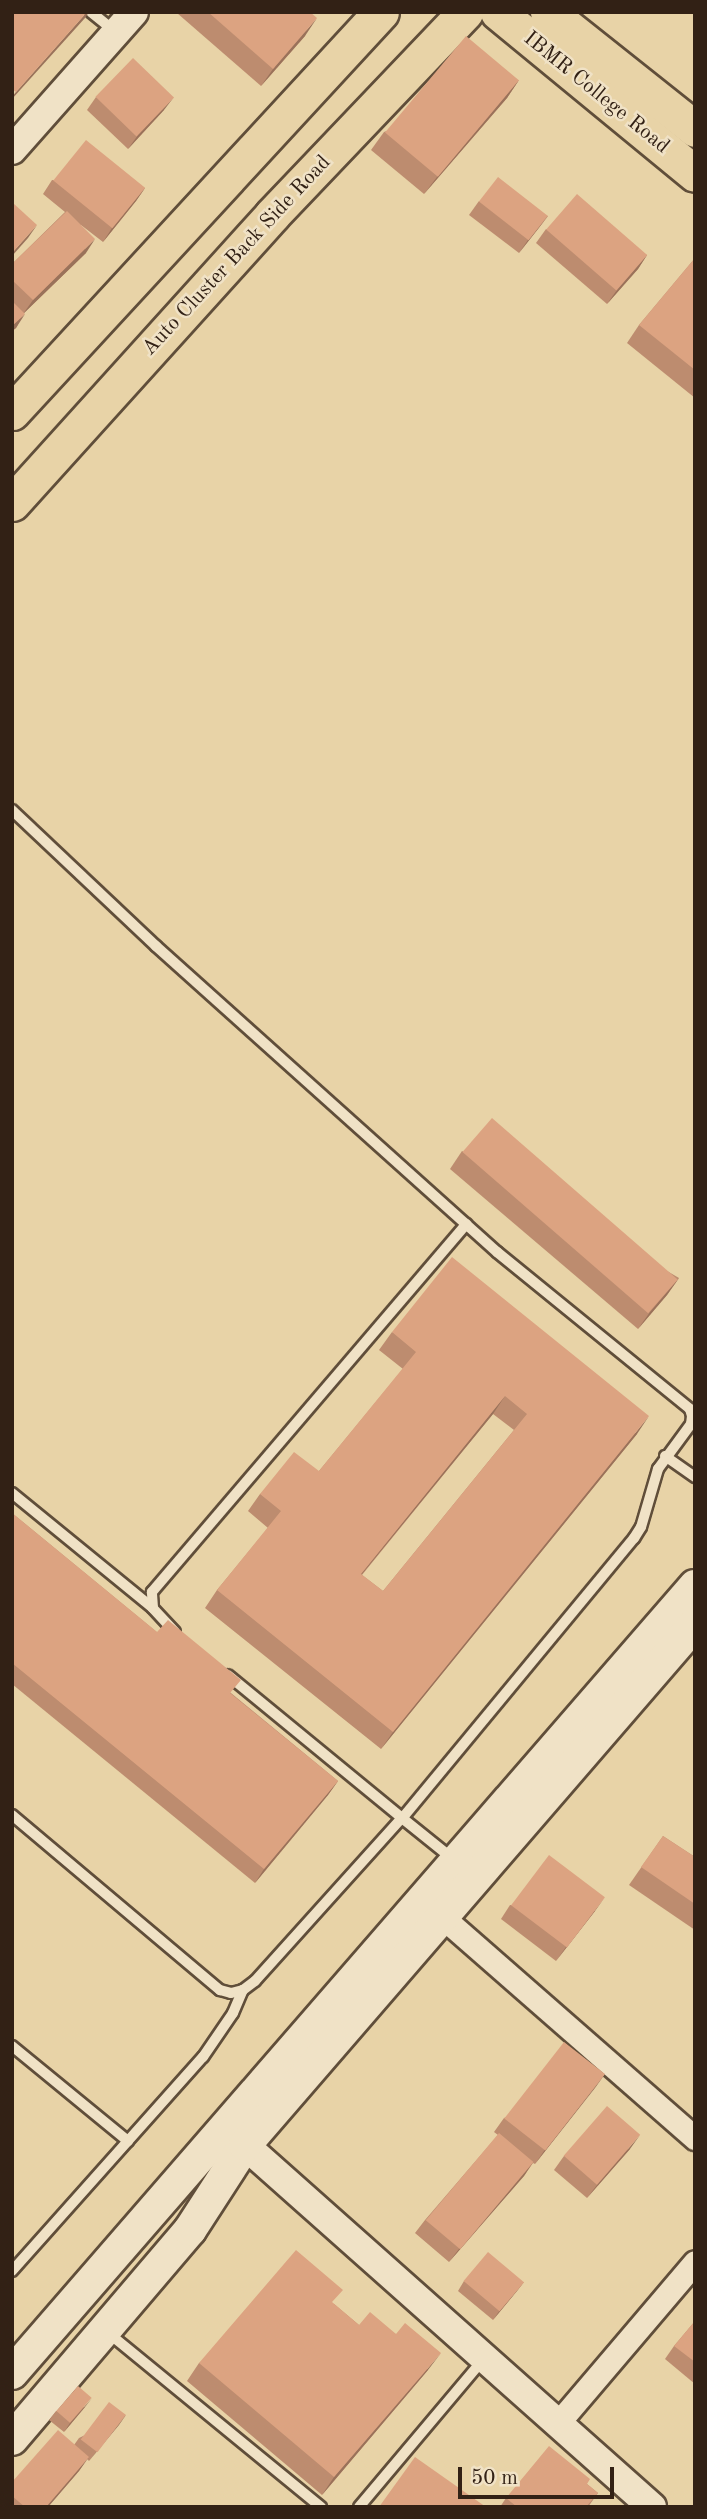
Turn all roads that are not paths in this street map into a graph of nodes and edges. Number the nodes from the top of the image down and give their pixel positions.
1 (91, 12) edge
2 (381, 12) edge
3 (465, 12) edge
4 (498, 12) edge
5 (548, 12) edge
6 (125, 22) edge
7 (695, 129) edge
8 (12, 150) edge
9 (695, 174) edge
10 (12, 412) edge
11 (12, 503) edge
12 (14, 815) edge
13 (466, 1224) junction
14 (665, 1456) junction
15 (695, 1477) edge
16 (12, 1493) edge
17 (695, 1586) edge
18 (153, 1608) junction
19 (695, 1624) edge
20 (183, 1639) edge
21 (215, 1664) edge
22 (12, 1815) edge
23 (402, 1818) junction
24 (455, 1861) junction
25 (432, 1908) junction
26 (243, 1990) junction
27 (12, 2046) edge
28 (235, 2136) junction
29 (695, 2138) edge
30 (128, 2141) junction
31 (210, 2194) junction
32 (695, 2262) edge
33 (12, 2271) edge
34 (105, 2330) junction
35 (485, 2358) junction
36 (12, 2373) edge
37 (12, 2407) edge
38 (558, 2423) junction
39 (12, 2439) edge
40 (321, 2507) edge
41 (359, 2507) edge
42 (652, 2507) edge

1 - 6 lane
2 - 10 main road
3 - 11 main road, Auto Cluster Back Side Road
4 - 9 main road, IBMR College Road
5 - 7 main road, IBMR College Road
6 - 8 street
12 - 13 lane
13 - 14 lane
13 - 18 lane
14 - 15 lane
14 - 23 lane
16 - 18 lane
17 - 24 main road
18 - 20 lane
19 - 25 main road
21 - 23 lane
22 - 26 lane
23 - 24 lane
23 - 26 lane
24 - 25 main road
25 - 28 main road
25 - 29 street
26 - 30 lane
27 - 30 lane
28 - 31 main road
28 - 35 street
28 - 36 main road
30 - 33 lane
31 - 34 main road
31 - 37 main road
32 - 38 street
34 - 39 main road
34 - 40 lane
35 - 38 street
35 - 41 lane
38 - 42 street

